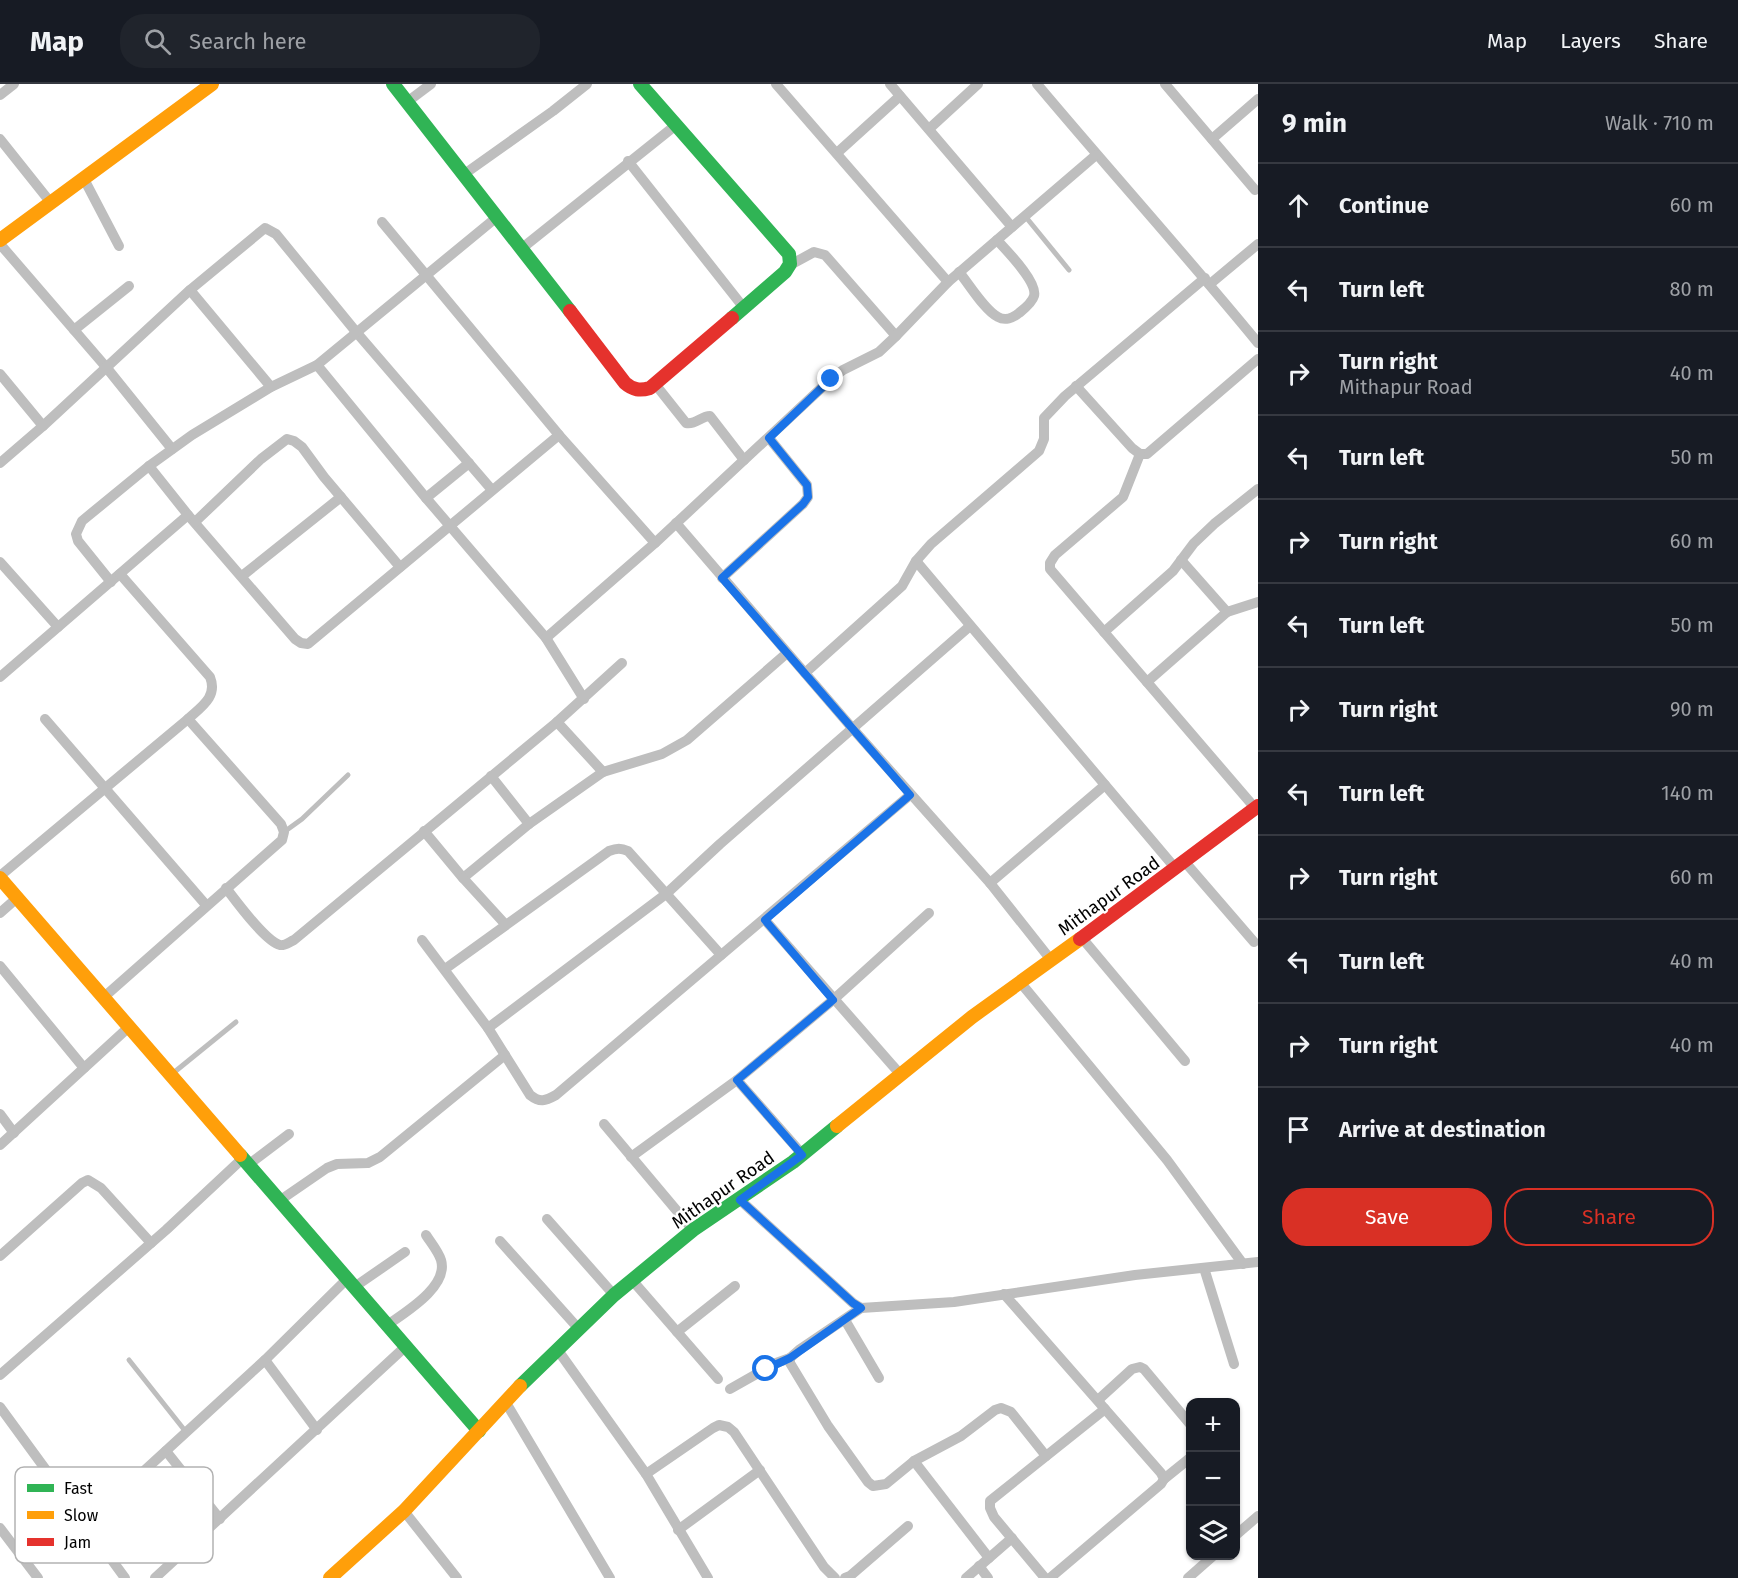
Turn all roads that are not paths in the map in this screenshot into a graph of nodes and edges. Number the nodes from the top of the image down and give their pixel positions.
1 (14, 84) edge
2 (212, 84) edge
3 (393, 84) edge
4 (431, 84) edge
5 (586, 84) edge
6 (640, 84) edge
7 (776, 84) edge
8 (890, 84) edge
9 (1037, 84) edge
10 (1166, 84) edge
11 (970, 87) edge
12 (0, 95) edge
13 (900, 96) junction
14 (1258, 99) edge
15 (407, 102) junction
16 (676, 125) junction
17 (929, 129) junction
18 (0, 139) edge
19 (1212, 139) junction
20 (837, 153) junction
21 (1096, 155) junction
22 (628, 161) junction
23 (463, 175) junction
24 (84, 179) junction
25 (1255, 190) dead end
26 (51, 203) junction
27 (1025, 216) junction
28 (497, 217) junction
29 (382, 222) dead end
30 (1012, 227) junction
31 (0, 240) edge
32 (997, 240) junction
33 (0, 244) edge
34 (119, 246) dead end
35 (521, 249) junction
36 (1256, 249) edge
37 (790, 265) junction
38 (1069, 270) dead end
39 (959, 272) junction
40 (425, 275) junction
41 (1208, 281) junction
42 (948, 282) junction
43 (129, 286) dead end
44 (190, 290) junction
45 (744, 308) junction
46 (74, 330) junction
47 (357, 333) junction
48 (896, 336) junction
49 (1258, 343) edge
50 (1258, 359) edge
51 (317, 365) junction
52 (106, 367) junction
53 (0, 374) edge
54 (655, 384) junction
55 (1076, 386) junction
56 (271, 387) junction
57 (44, 426) junction
58 (559, 435) junction
59 (769, 438) junction
60 (172, 449) junction
61 (1140, 454) junction
62 (744, 460) junction
63 (0, 463) edge
64 (469, 463) junction
65 (149, 466) junction
66 (1258, 489) edge
67 (492, 490) junction
68 (341, 497) junction
69 (426, 498) junction
70 (192, 518) junction
71 (676, 523) junction
72 (449, 525) junction
73 (655, 543) junction
74 (1181, 560) junction
75 (916, 561) junction
76 (0, 562) edge
77 (400, 567) junction
78 (120, 574) junction
79 (242, 576) junction
80 (722, 578) junction
81 (111, 582) junction
82 (1258, 602) edge
83 (1227, 612) junction
84 (970, 626) junction
85 (58, 627) junction
86 (1104, 632) junction
87 (546, 638) junction
88 (787, 653) junction
89 (622, 663) dead end
90 (805, 673) junction
91 (0, 677) edge
92 (1147, 682) junction
93 (584, 699) junction
94 (45, 719) dead end
95 (188, 719) junction
96 (557, 722) junction
97 (853, 729) junction
98 (603, 772) junction
99 (348, 775) dead end
100 (491, 776) junction
101 (1105, 785) junction
102 (105, 788) junction
103 (910, 795) junction
104 (1257, 807) edge
105 (529, 824) junction
106 (424, 831) junction
107 (284, 832) junction
108 (1180, 866) junction
109 (0, 877) edge
110 (463, 878) junction
111 (990, 883) junction
112 (225, 888) junction
113 (666, 894) junction
114 (17, 898) junction
115 (206, 905) junction
116 (0, 913) edge
117 (928, 913) dead end
118 (765, 920) junction
119 (505, 924) junction
120 (1083, 938) junction
121 (422, 940) dead end
122 (1254, 942) dead end
123 (722, 955) junction
124 (1051, 960) junction
125 (0, 966) edge
126 (445, 969) junction
127 (1020, 982) junction
128 (104, 997) junction
129 (833, 1000) junction
130 (236, 1022) dead end
131 (130, 1026) junction
132 (488, 1028) junction
133 (505, 1055) junction
134 (1185, 1061) dead end
135 (84, 1068) junction
136 (900, 1074) junction
137 (171, 1075) junction
138 (737, 1080) junction
139 (0, 1114) edge
140 (604, 1124) dead end
141 (14, 1133) junction
142 (289, 1134) dead end
143 (0, 1145) edge
144 (802, 1155) junction
145 (631, 1157) junction
146 (245, 1162) junction
147 (740, 1200) junction
148 (279, 1202) junction
149 (547, 1220) dead end
150 (693, 1230) junction
151 (426, 1235) dead end
152 (500, 1240) dead end
153 (151, 1243) junction
154 (405, 1252) dead end
155 (0, 1256) edge
156 (1258, 1262) edge
157 (1243, 1264) junction
158 (1204, 1268) junction
159 (632, 1280) junction
160 (350, 1284) junction
161 (735, 1286) dead end
162 (1004, 1294) junction
163 (614, 1295) junction
164 (861, 1308) junction
165 (845, 1320) junction
166 (386, 1326) junction
167 (578, 1328) junction
168 (677, 1332) junction
169 (405, 1347) junction
170 (557, 1349) junction
171 (790, 1358) junction
172 (129, 1360) dead end
173 (265, 1360) junction
174 (1234, 1364) dead end
175 (0, 1375) edge
176 (879, 1378) dead end
177 (718, 1379) dead end
178 (730, 1389) dead end
179 (505, 1401) junction
180 (1101, 1404) junction
181 (0, 1407) edge
182 (1186, 1418) edge
183 (317, 1430) junction
184 (479, 1431) junction
185 (186, 1432) junction
186 (166, 1451) junction
187 (1046, 1456) junction
188 (914, 1461) junction
189 (1186, 1462) edge
190 (43, 1467) edge
191 (148, 1467) edge
192 (179, 1467) edge
193 (760, 1470) junction
194 (646, 1474) junction
195 (1164, 1479) junction
196 (213, 1510) edge
197 (404, 1511) junction
198 (1258, 1516) edge
199 (220, 1519) junction
200 (213, 1525) edge
201 (908, 1526) dead end
202 (0, 1528) edge
203 (678, 1530) junction
204 (1240, 1532) edge
205 (1012, 1538) junction
206 (15, 1548) edge
207 (989, 1558) junction
208 (1208, 1560) edge
209 (27, 1563) edge
210 (114, 1563) edge
211 (172, 1563) edge
212 (979, 1566) junction
213 (38, 1578) edge
214 (125, 1578) edge
215 (155, 1578) edge
216 (330, 1578) edge
217 (456, 1578) edge
218 (610, 1578) edge
219 (708, 1578) edge
220 (835, 1578) edge
221 (845, 1578) edge
222 (966, 1578) edge
223 (988, 1578) edge
224 (1045, 1578) edge
225 (1050, 1578) edge
226 (1188, 1578) edge

1 - 12 street
2 - 24 street
3 - 15 street
4 - 15 street
5 - 23 street
6 - 16 street
7 - 20 street
8 - 13 street
9 - 21 street
10 - 19 street
11 - 17 street
13 - 17 street
13 - 20 street
14 - 19 street
15 - 23 street
16 - 22 street
16 - 37 street
17 - 30 street
18 - 26 street
19 - 25 street
20 - 42 street
21 - 27 street
21 - 41 street
22 - 35 street
22 - 45 street
23 - 28 street
24 - 26 street
24 - 34 street
26 - 31 street
27 - 30 street
27 - 38 lane
28 - 35 street
28 - 40 street
29 - 40 street
30 - 32 street
32 - 39 street
32 - 39 street
33 - 46 street
35 - 54 street
36 - 41 street
37 - 45 street
37 - 48 street
39 - 42 street
40 - 47 street
40 - 58 street
41 - 49 street
41 - 55 street
42 - 48 street
43 - 46 street
44 - 47 street
44 - 52 street
44 - 56 street
45 - 54 street
46 - 52 street
47 - 51 street
47 - 64 street
48 - 59 street
50 - 61 street
51 - 56 street
51 - 69 street
52 - 57 street
52 - 60 street
53 - 57 street
54 - 62 street
55 - 61 street
55 - 75 street
56 - 60 street
57 - 63 street
58 - 67 street
58 - 73 street
59 - 62 street
59 - 80 street
60 - 65 street
61 - 86 street
62 - 71 street
64 - 67 street
64 - 69 street
65 - 70 street
65 - 81 street
66 - 74 street
67 - 72 street
68 - 70 street
68 - 77 street
68 - 79 street
69 - 72 street
70 - 78 street
70 - 79 street
71 - 73 street
71 - 80 street
72 - 77 street
72 - 87 street
73 - 87 street
74 - 83 street
74 - 86 street
75 - 84 street
75 - 90 street
76 - 85 street
77 - 79 street
78 - 81 street
78 - 95 street
80 - 88 street
81 - 85 street
82 - 83 street
83 - 92 street
84 - 97 street
84 - 101 street
85 - 91 street
86 - 92 street
87 - 93 street
88 - 90 street
88 - 98 street
89 - 93 street
90 - 97 street
92 - 104 street
93 - 96 street
94 - 102 street
95 - 102 street
95 - 107 street
96 - 98 street
96 - 100 street
97 - 103 street
97 - 113 street
98 - 105 street
99 - 107 lane
100 - 105 street
100 - 106 street
101 - 108 street
101 - 111 street
102 - 109 street
102 - 115 street
103 - 111 street
103 - 118 street
104 - 108 street, Mithapur Road
105 - 110 street
106 - 110 street
106 - 112 street
107 - 112 street
108 - 120 street, Mithapur Road
108 - 122 street
109 - 114 street
110 - 119 street
111 - 124 street
112 - 115 street
113 - 119 street
113 - 123 street
113 - 132 street
114 - 116 street
114 - 128 street
115 - 128 street
117 - 129 street
118 - 123 street
118 - 129 street
119 - 126 street
120 - 124 street, Mithapur Road
120 - 134 street
121 - 126 street
123 - 133 street
124 - 127 street, Mithapur Road
125 - 135 street
126 - 132 street
127 - 136 street, Mithapur Road
127 - 157 street
128 - 131 street
129 - 136 street
129 - 138 street
130 - 137 lane
131 - 135 street
131 - 137 street
132 - 133 street
133 - 148 street
135 - 141 street
136 - 144 street, Mithapur Road
137 - 146 street
138 - 144 street
138 - 145 street
139 - 141 street
140 - 145 street
141 - 143 street
142 - 146 street
144 - 147 street, Mithapur Road
145 - 150 street
146 - 148 street
146 - 153 street
147 - 150 street, Mithapur Road
147 - 164 street
148 - 160 street
149 - 163 street
150 - 159 street, Mithapur Road
151 - 166 street
152 - 167 street
153 - 155 street
153 - 175 street
154 - 160 street
156 - 157 street
157 - 158 street
158 - 162 street
158 - 174 street
159 - 163 street, Mithapur Road
159 - 168 street
160 - 166 street
160 - 173 street
161 - 168 street
162 - 164 street
162 - 180 street
163 - 167 street, Mithapur Road
164 - 165 street
165 - 171 street
165 - 176 street
166 - 169 street
167 - 170 street, Mithapur Road
168 - 177 street
169 - 183 street
169 - 184 street
170 - 179 street, Mithapur Road
170 - 194 street
171 - 178 street
171 - 188 street
172 - 185 lane
173 - 183 street
173 - 185 street
179 - 184 street, Mithapur Road
179 - 218 street
180 - 182 street
180 - 187 street
180 - 195 street
181 - 190 street
183 - 199 street
184 - 197 street, Mithapur Road
185 - 186 street
186 - 191 street
186 - 192 street
187 - 188 street
187 - 205 street
188 - 207 street
189 - 195 street
193 - 194 street
193 - 203 street
193 - 220 street
194 - 203 street
195 - 225 street
196 - 199 street
197 - 216 street, Mithapur Road
197 - 217 street
198 - 204 street
199 - 200 street
201 - 221 street
202 - 206 street
203 - 219 street
205 - 207 street
205 - 224 street
207 - 212 street
208 - 226 street
209 - 213 street
210 - 214 street
211 - 215 street
212 - 222 street
212 - 223 street

